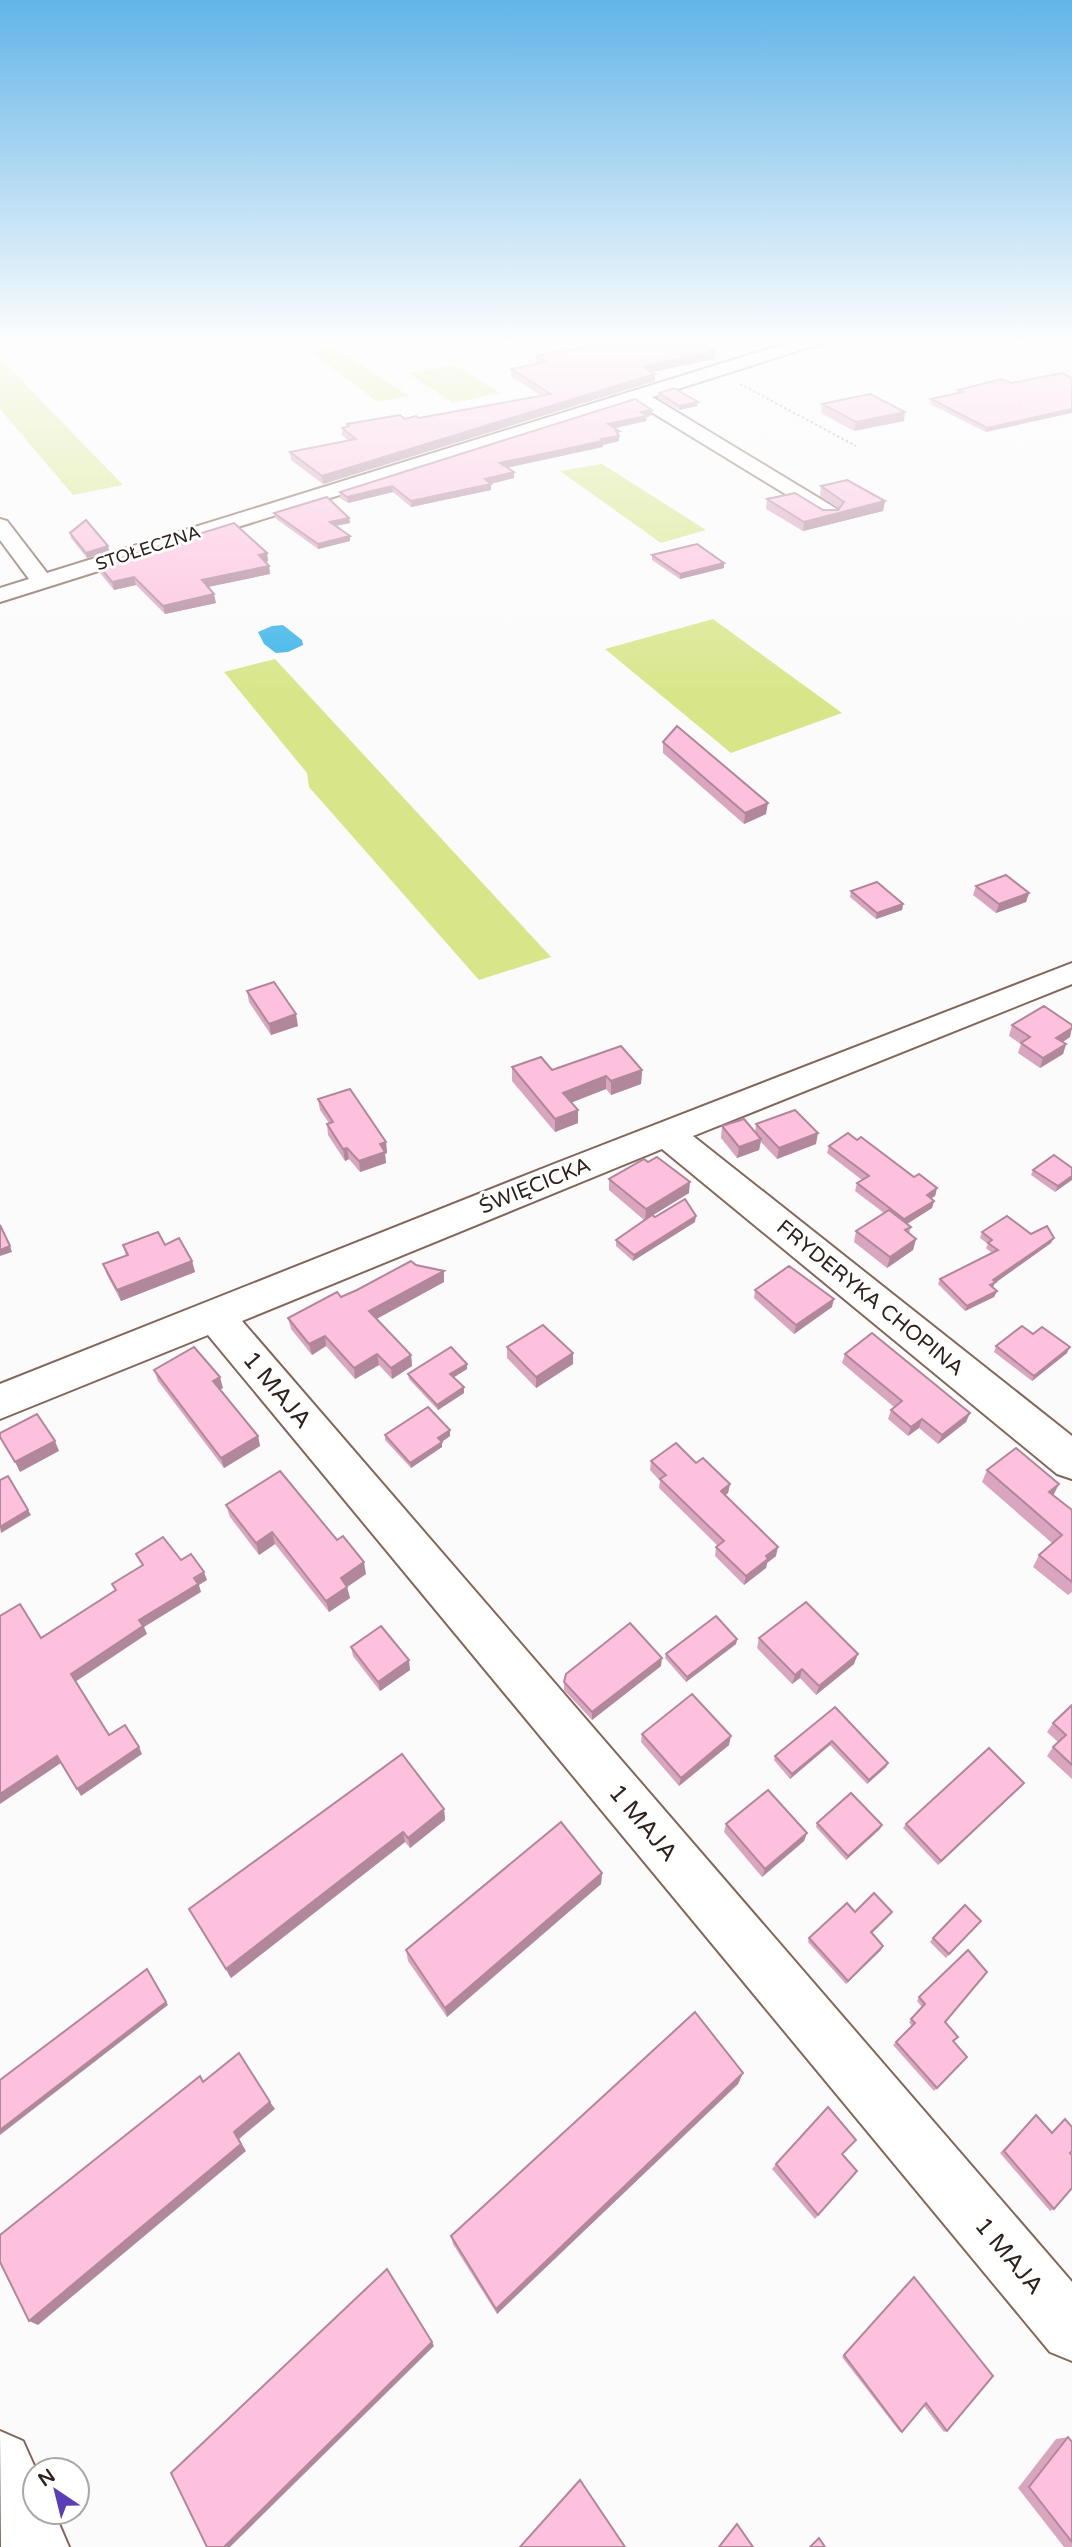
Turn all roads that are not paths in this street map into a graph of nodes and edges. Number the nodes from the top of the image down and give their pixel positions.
1 (436, 458) edge
2 (739, 458) edge
3 (830, 513) edge
4 (0, 525) edge
5 (43, 581) junction
6 (0, 595) edge
7 (1072, 973) edge
8 (1038, 987) junction
9 (1072, 1008) edge
10 (667, 1134) junction
11 (215, 1316) junction
12 (0, 1402) edge
13 (1072, 1461) edge
14 (1072, 2330) edge
15 (0, 2464) edge
16 (35, 2547) edge

1 - 5 street, STOŁECZNA
2 - 3 street
4 - 5 street
5 - 6 street, STOŁECZNA
7 - 8 street, ŚWIĘCICKA
8 - 9 street
8 - 10 street, ŚWIĘCICKA
10 - 11 street, ŚWIĘCICKA
10 - 13 street, FRYDERYKA CHOPINA
11 - 12 street, ŚWIĘCICKA
11 - 14 street, 1 MAJA
15 - 16 street

